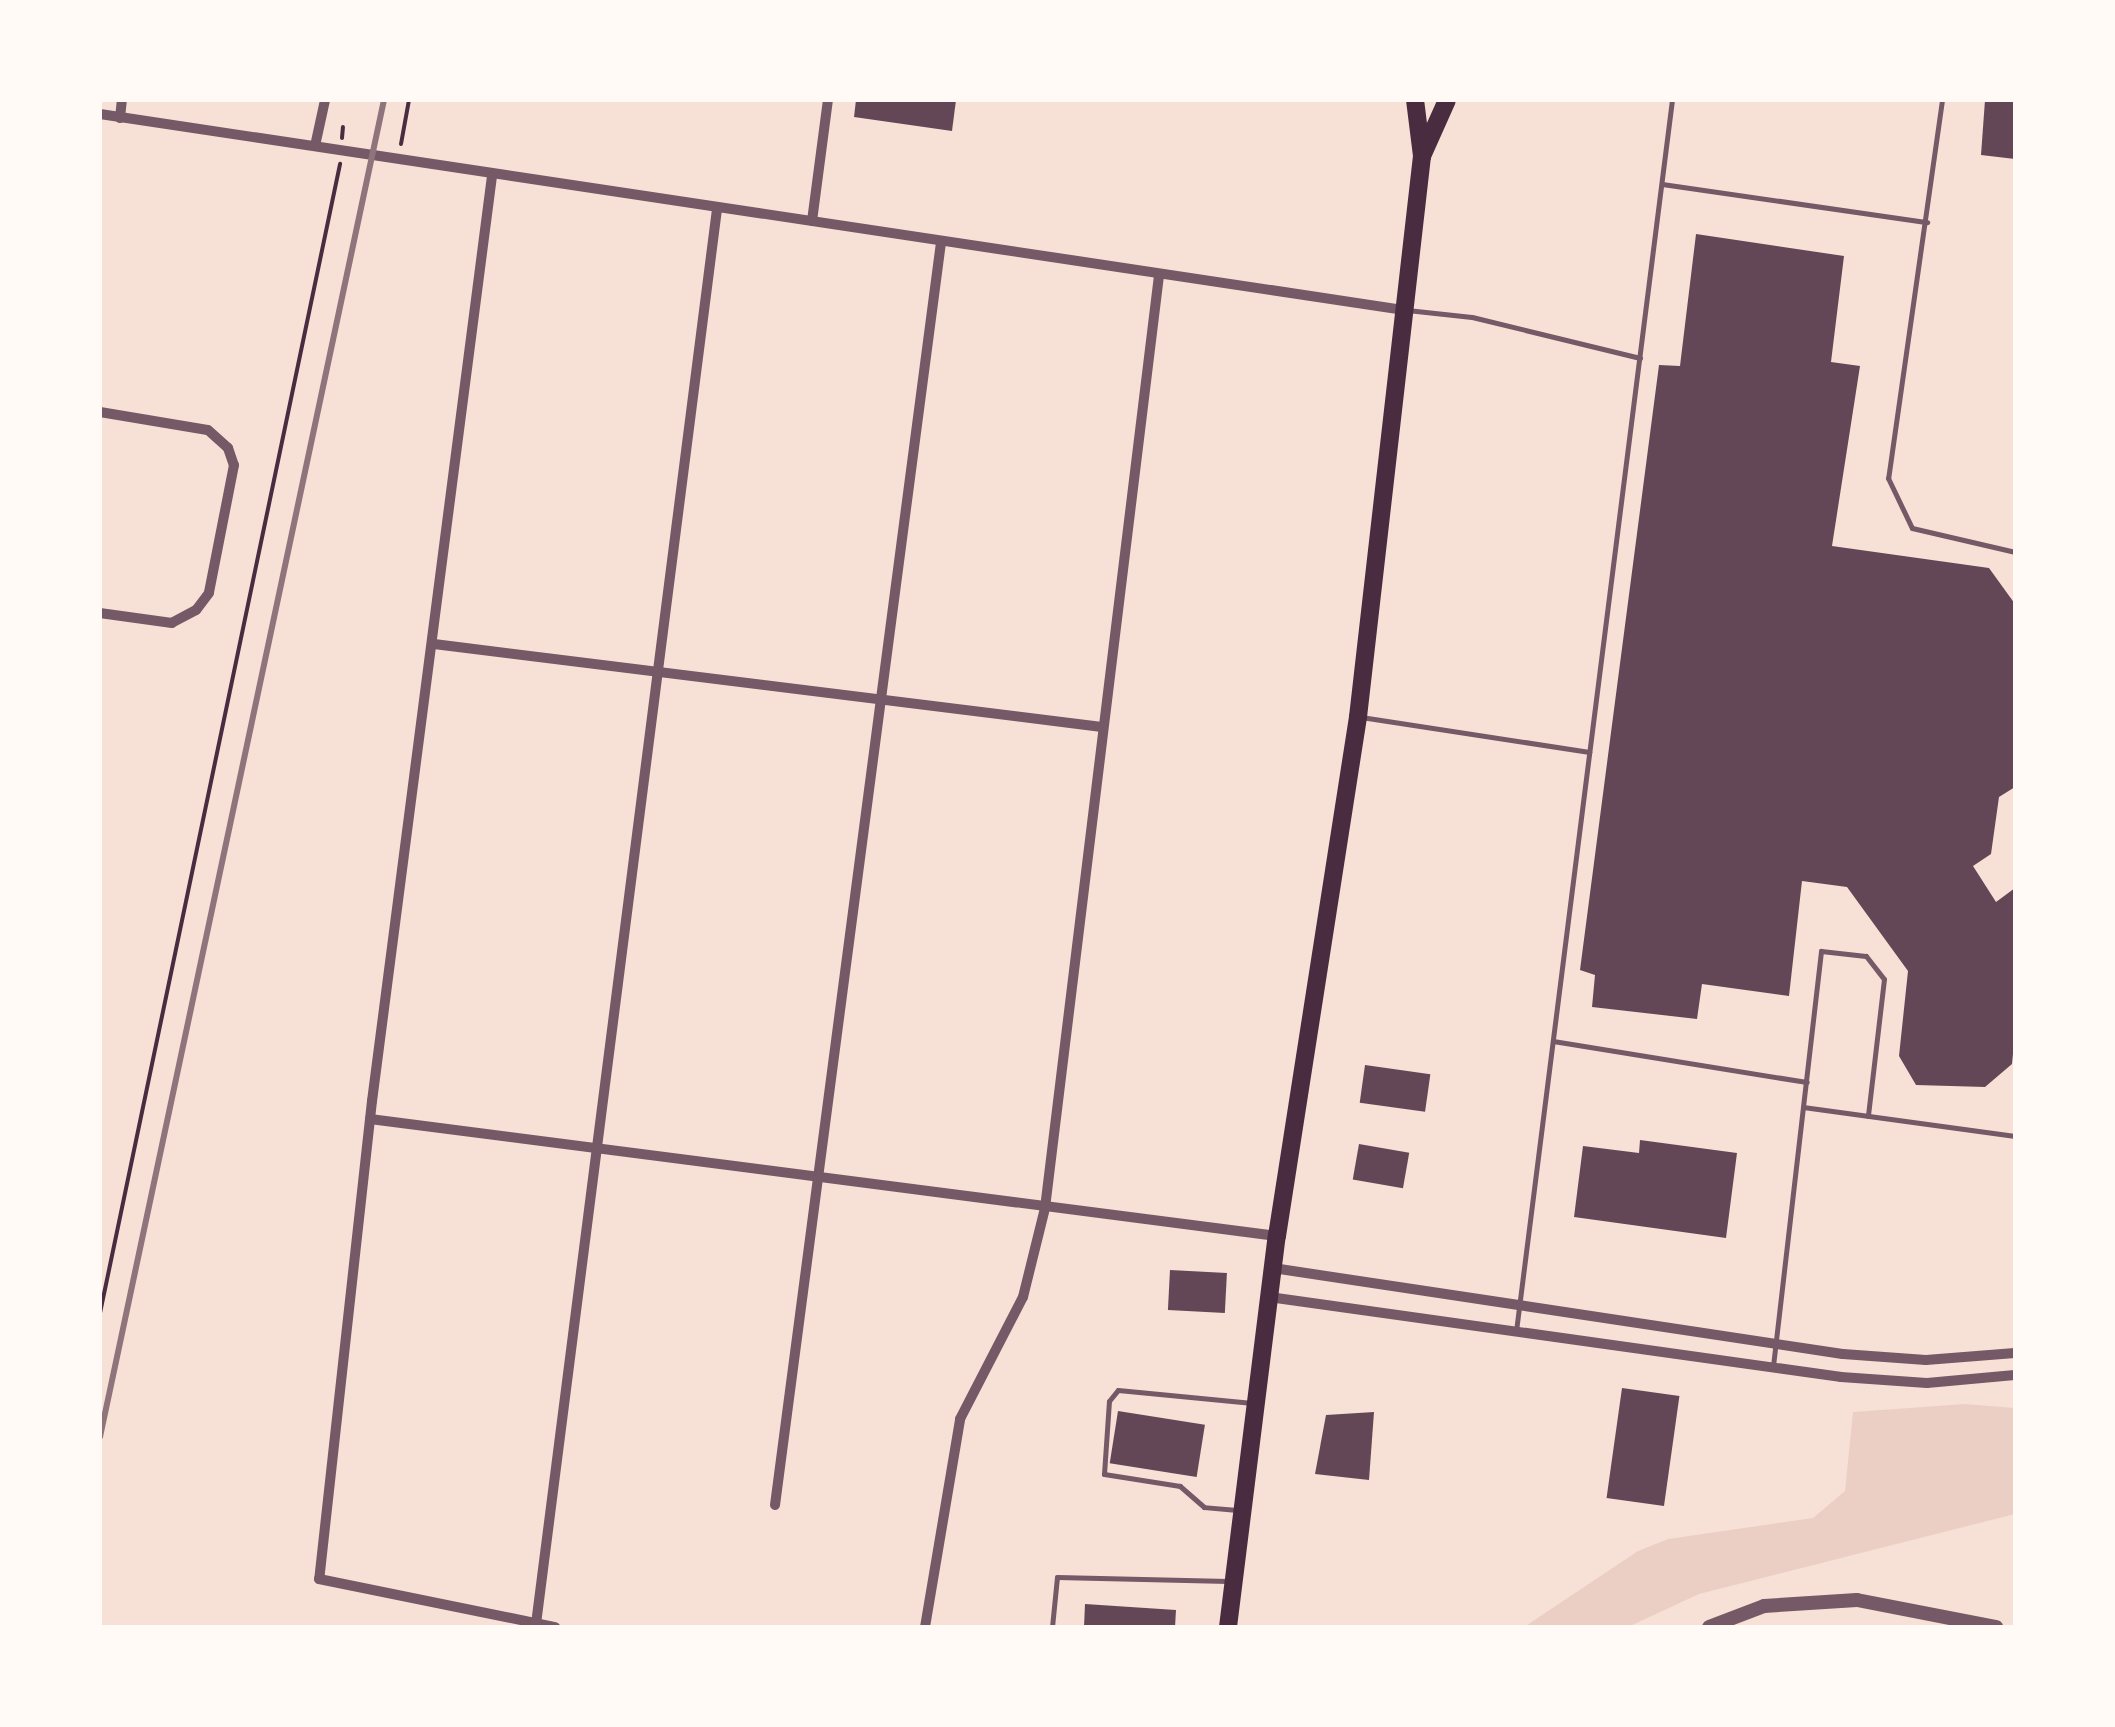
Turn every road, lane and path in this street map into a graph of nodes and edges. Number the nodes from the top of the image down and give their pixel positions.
1 (122, 100) edge
2 (325, 100) edge
3 (410, 100) edge
4 (828, 100) edge
5 (1415, 100) edge
6 (1447, 100) edge
7 (1672, 100) edge
8 (1942, 100) edge
9 (100, 114) edge
10 (120, 118) junction
11 (315, 146) junction
12 (342, 149) junction
13 (1422, 156) junction
14 (398, 159) junction
15 (492, 176) junction
16 (1662, 184) junction
17 (717, 209) junction
18 (812, 221) junction
19 (1926, 222) junction
20 (940, 243) junction
21 (1158, 276) junction
22 (1404, 310) junction
23 (1640, 358) junction
24 (100, 412) edge
25 (2015, 552) edge
26 (100, 613) edge
27 (434, 644) junction
28 (658, 671) junction
29 (882, 700) junction
30 (1358, 717) junction
31 (1102, 727) junction
32 (1589, 752) junction
33 (1552, 1041) junction
34 (1806, 1082) junction
35 (1804, 1107) junction
36 (1868, 1116) junction
37 (370, 1120) junction
38 (2015, 1136) edge
39 (598, 1154) junction
40 (822, 1179) junction
41 (1045, 1208) junction
42 (1277, 1236) junction
43 (1273, 1268) junction
44 (1270, 1296) junction
45 (1518, 1310) junction
46 (100, 1313) edge
47 (1515, 1334) junction
48 (1773, 1346) junction
49 (2015, 1352) edge
50 (1772, 1368) junction
51 (2015, 1375) edge
52 (1256, 1404) junction
53 (775, 1506) dead end
54 (1242, 1510) junction
55 (1233, 1581) junction
56 (536, 1624) junction
57 (555, 1627) edge
58 (925, 1627) edge
59 (1052, 1627) edge
60 (1228, 1627) edge
61 (1708, 1627) edge
62 (1996, 1627) edge

1 - 10 street
2 - 11 street
3 - 14 path
4 - 18 street
5 - 13 main road
6 - 13 main road
7 - 16 lane
8 - 19 lane
9 - 10 street
10 - 11 street
11 - 12 street
12 - 14 street
12 - 46 path
13 - 22 main road
14 - 15 street
15 - 17 street
15 - 27 street
16 - 19 lane
16 - 23 lane
17 - 18 street
17 - 28 street
18 - 20 street
19 - 25 lane
20 - 21 street
20 - 29 street
21 - 22 street
21 - 31 street
22 - 23 lane
22 - 30 main road
23 - 32 lane
24 - 26 street
27 - 28 street
27 - 37 street
28 - 29 street
28 - 39 street
29 - 31 street
29 - 40 street
30 - 32 lane
30 - 42 main road
31 - 41 street
32 - 33 lane
33 - 34 lane
33 - 45 lane
34 - 35 lane
34 - 36 lane
35 - 36 lane
35 - 48 lane
36 - 38 lane
37 - 39 street
37 - 56 street
39 - 40 street
39 - 56 street
40 - 41 street
40 - 53 street
41 - 42 street
41 - 58 street
42 - 43 main road
43 - 44 main road
43 - 45 street
44 - 47 street
44 - 52 main road
45 - 47 lane
45 - 48 street
47 - 50 street
48 - 49 street
48 - 50 lane
50 - 51 street
52 - 54 main road
52 - 54 lane
54 - 55 main road
55 - 59 lane
55 - 60 main road
56 - 57 street
61 - 62 street

